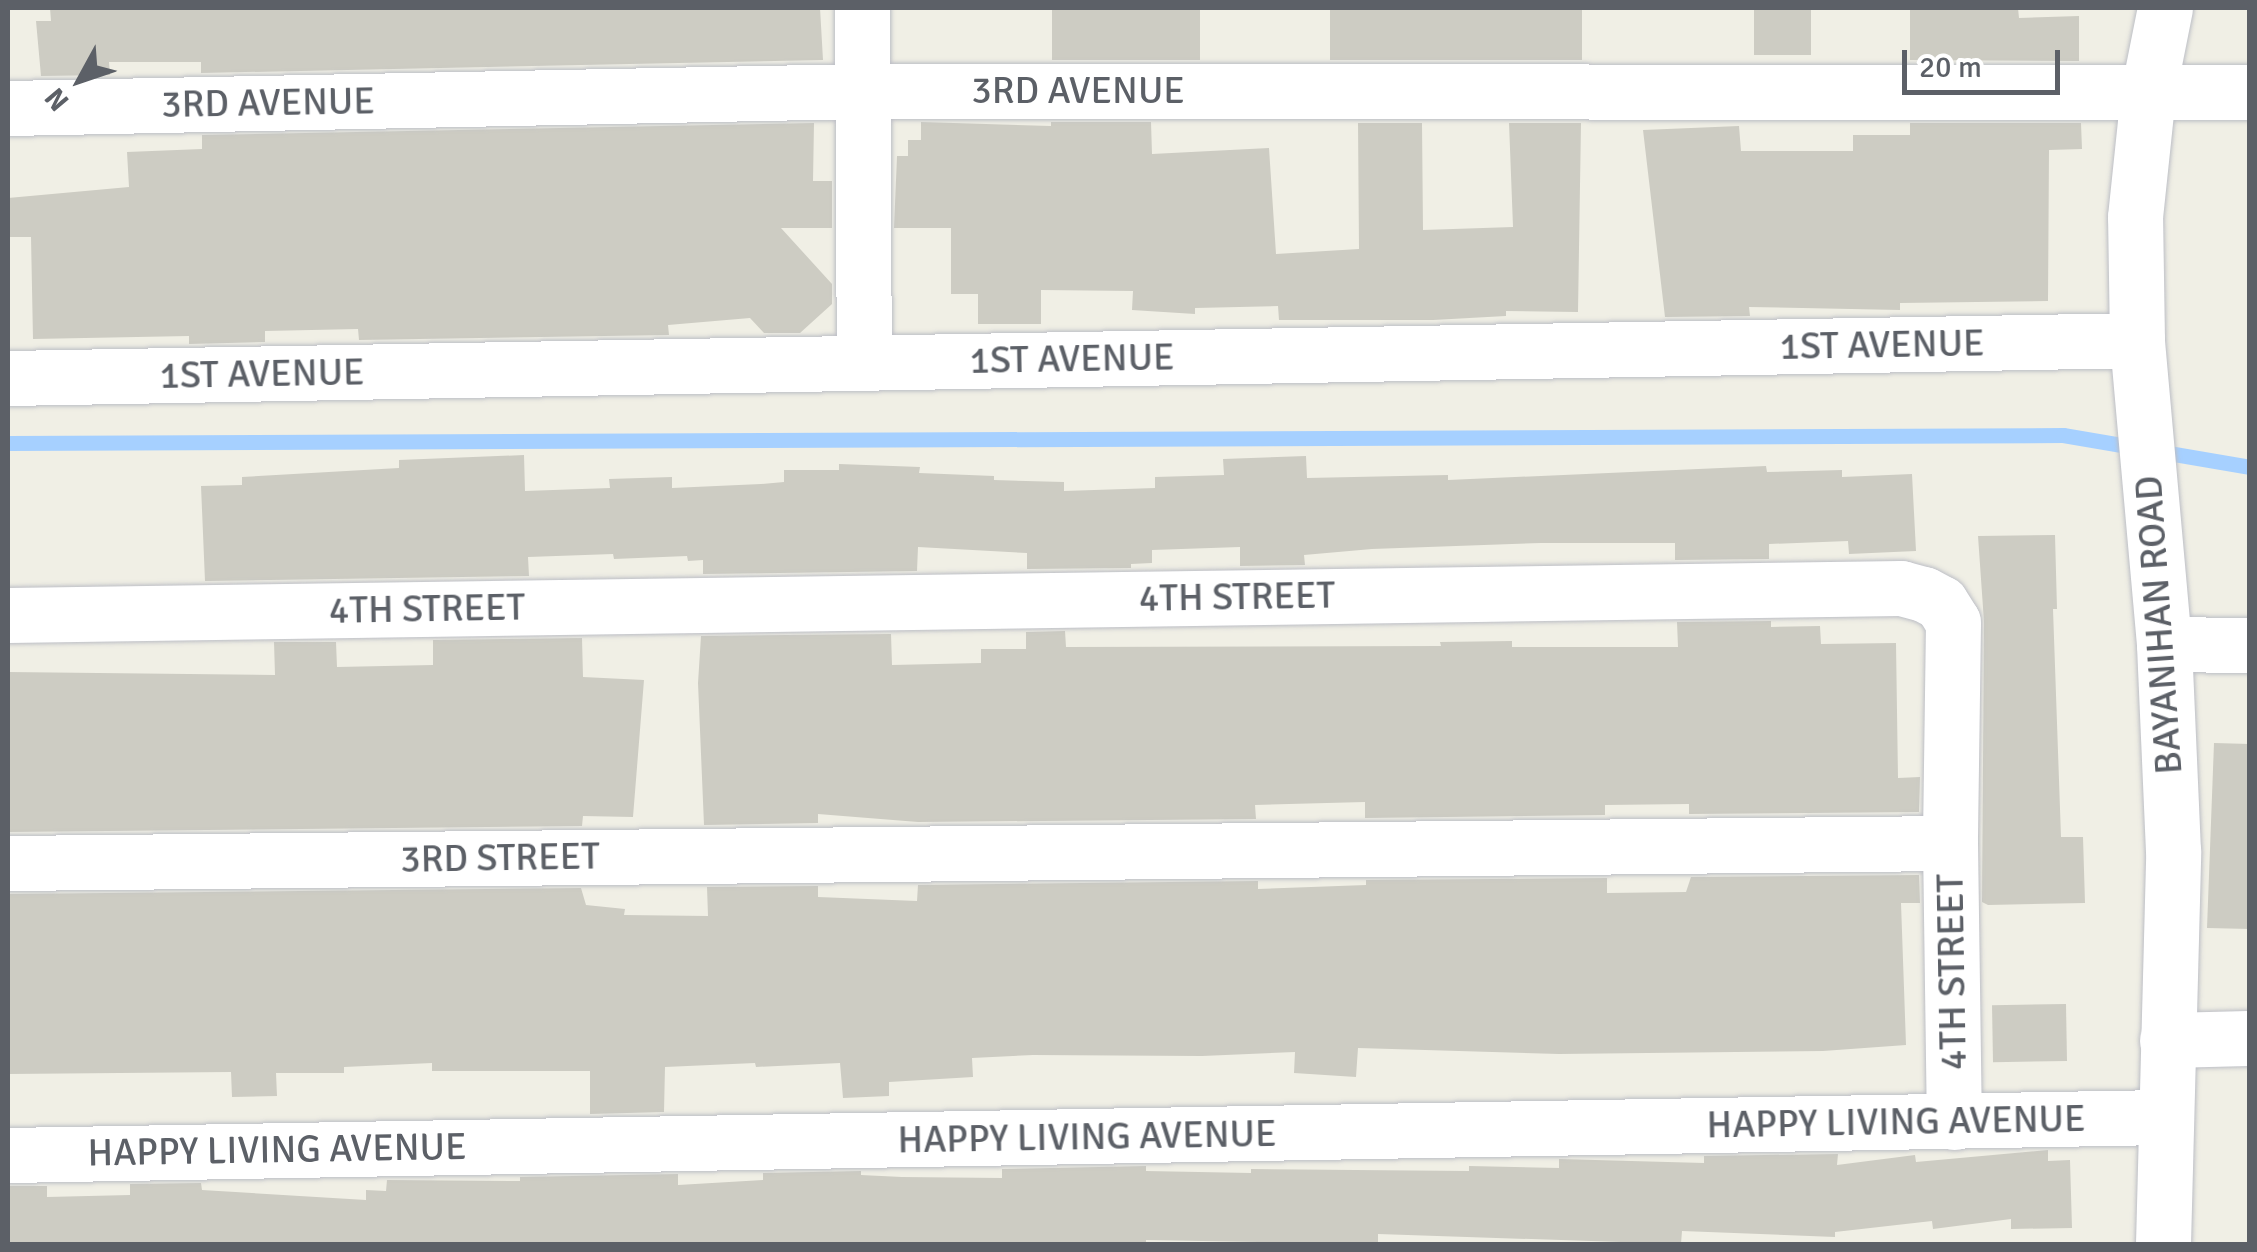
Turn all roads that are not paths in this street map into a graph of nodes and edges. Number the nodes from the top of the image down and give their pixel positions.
1 (862, 8) edge
2 (2165, 8) edge
3 (861, 91) junction
4 (2250, 92) edge
5 (2148, 93) junction
6 (8, 108) edge
7 (2137, 340) junction
8 (864, 363) junction
9 (8, 378) edge
10 (8, 614) edge
11 (2164, 644) junction
12 (2250, 645) edge
13 (1950, 843) junction
14 (8, 863) edge
15 (2250, 1038) edge
16 (2168, 1040) junction
17 (2166, 1118) junction
18 (1954, 1122) junction
19 (8, 1155) edge
20 (2163, 1244) edge

1 - 3 street
2 - 5 street, BAYANIHAN ROAD
3 - 5 street, 3RD AVENUE
3 - 6 street, 3RD AVENUE
3 - 8 street
4 - 5 street, 3RD AVENUE
5 - 7 street, BAYANIHAN ROAD
7 - 8 street, 1ST AVENUE
7 - 11 street, BAYANIHAN ROAD
8 - 9 street, 1ST AVENUE
10 - 13 street, 4TH STREET
11 - 12 street
11 - 16 street, BAYANIHAN ROAD
13 - 14 street, 3RD STREET
13 - 18 street, 4TH STREET
15 - 16 street
16 - 17 street, BAYANIHAN ROAD
17 - 18 street, HAPPY LIVING AVENUE
17 - 20 street, BAYANIHAN ROAD
18 - 19 street, HAPPY LIVING AVENUE

